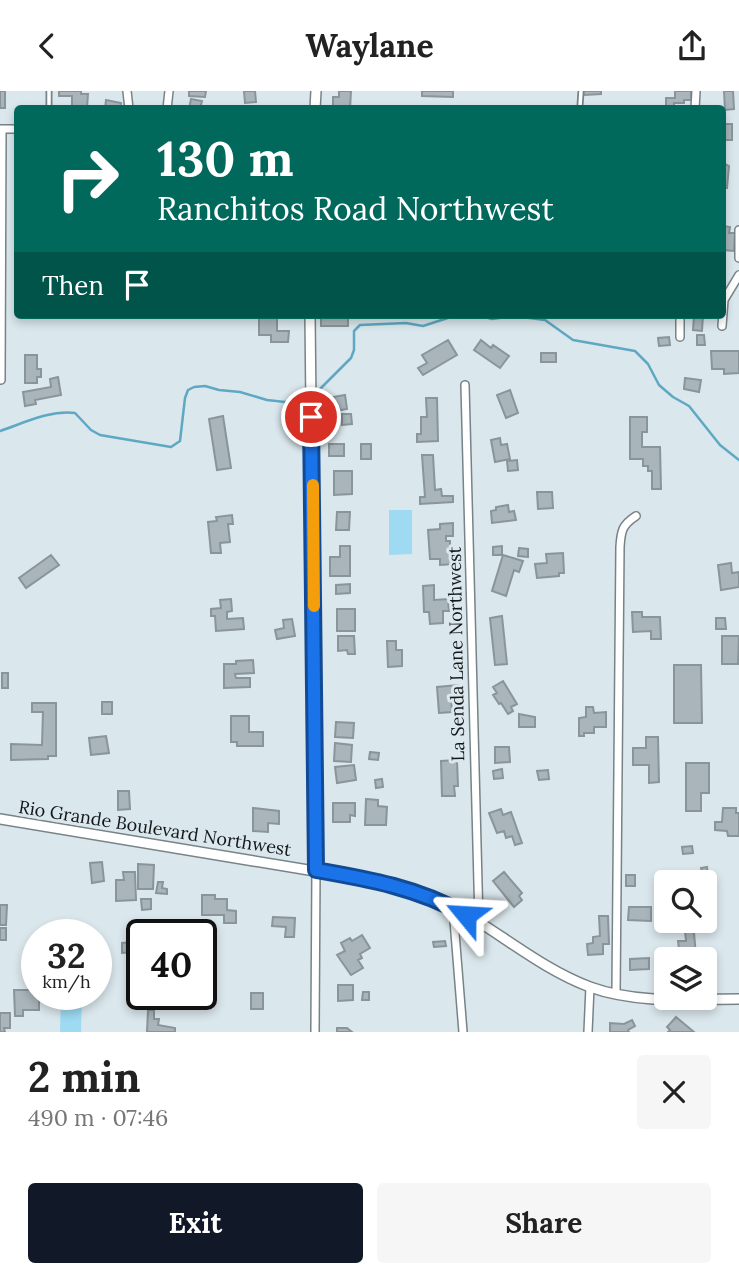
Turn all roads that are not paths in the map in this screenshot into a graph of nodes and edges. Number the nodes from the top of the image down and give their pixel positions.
1 (1, 129) edge
2 (739, 230) edge
3 (739, 258) edge
4 (739, 275) edge
5 (726, 297) edge
6 (310, 319) edge
7 (680, 319) edge
8 (723, 319) edge
9 (722, 326) dead end
10 (680, 337) dead end
11 (1, 380) edge
12 (465, 385) dead end
13 (636, 516) dead end
14 (0, 819) edge
15 (316, 870) junction
16 (453, 908) junction
17 (479, 922) junction
18 (590, 987) junction
19 (616, 993) junction
20 (739, 999) edge
21 (315, 1032) edge
22 (463, 1032) edge
23 (588, 1032) edge

1 - 11 street
2 - 3 street
4 - 5 street
6 - 15 street
7 - 10 street
8 - 9 street
12 - 17 street, La Senda Lane Northwest
13 - 19 street
14 - 15 street, Rio Grande Boulevard Northwest
15 - 16 street, Rio Grande Boulevard Northwest
15 - 21 street
16 - 17 street, Rio Grande Boulevard Northwest
16 - 22 street
17 - 18 street, Rio Grande Boulevard Northwest
18 - 19 street, Rio Grande Boulevard Northwest
18 - 23 street
19 - 20 street, Rio Grande Boulevard Northwest

